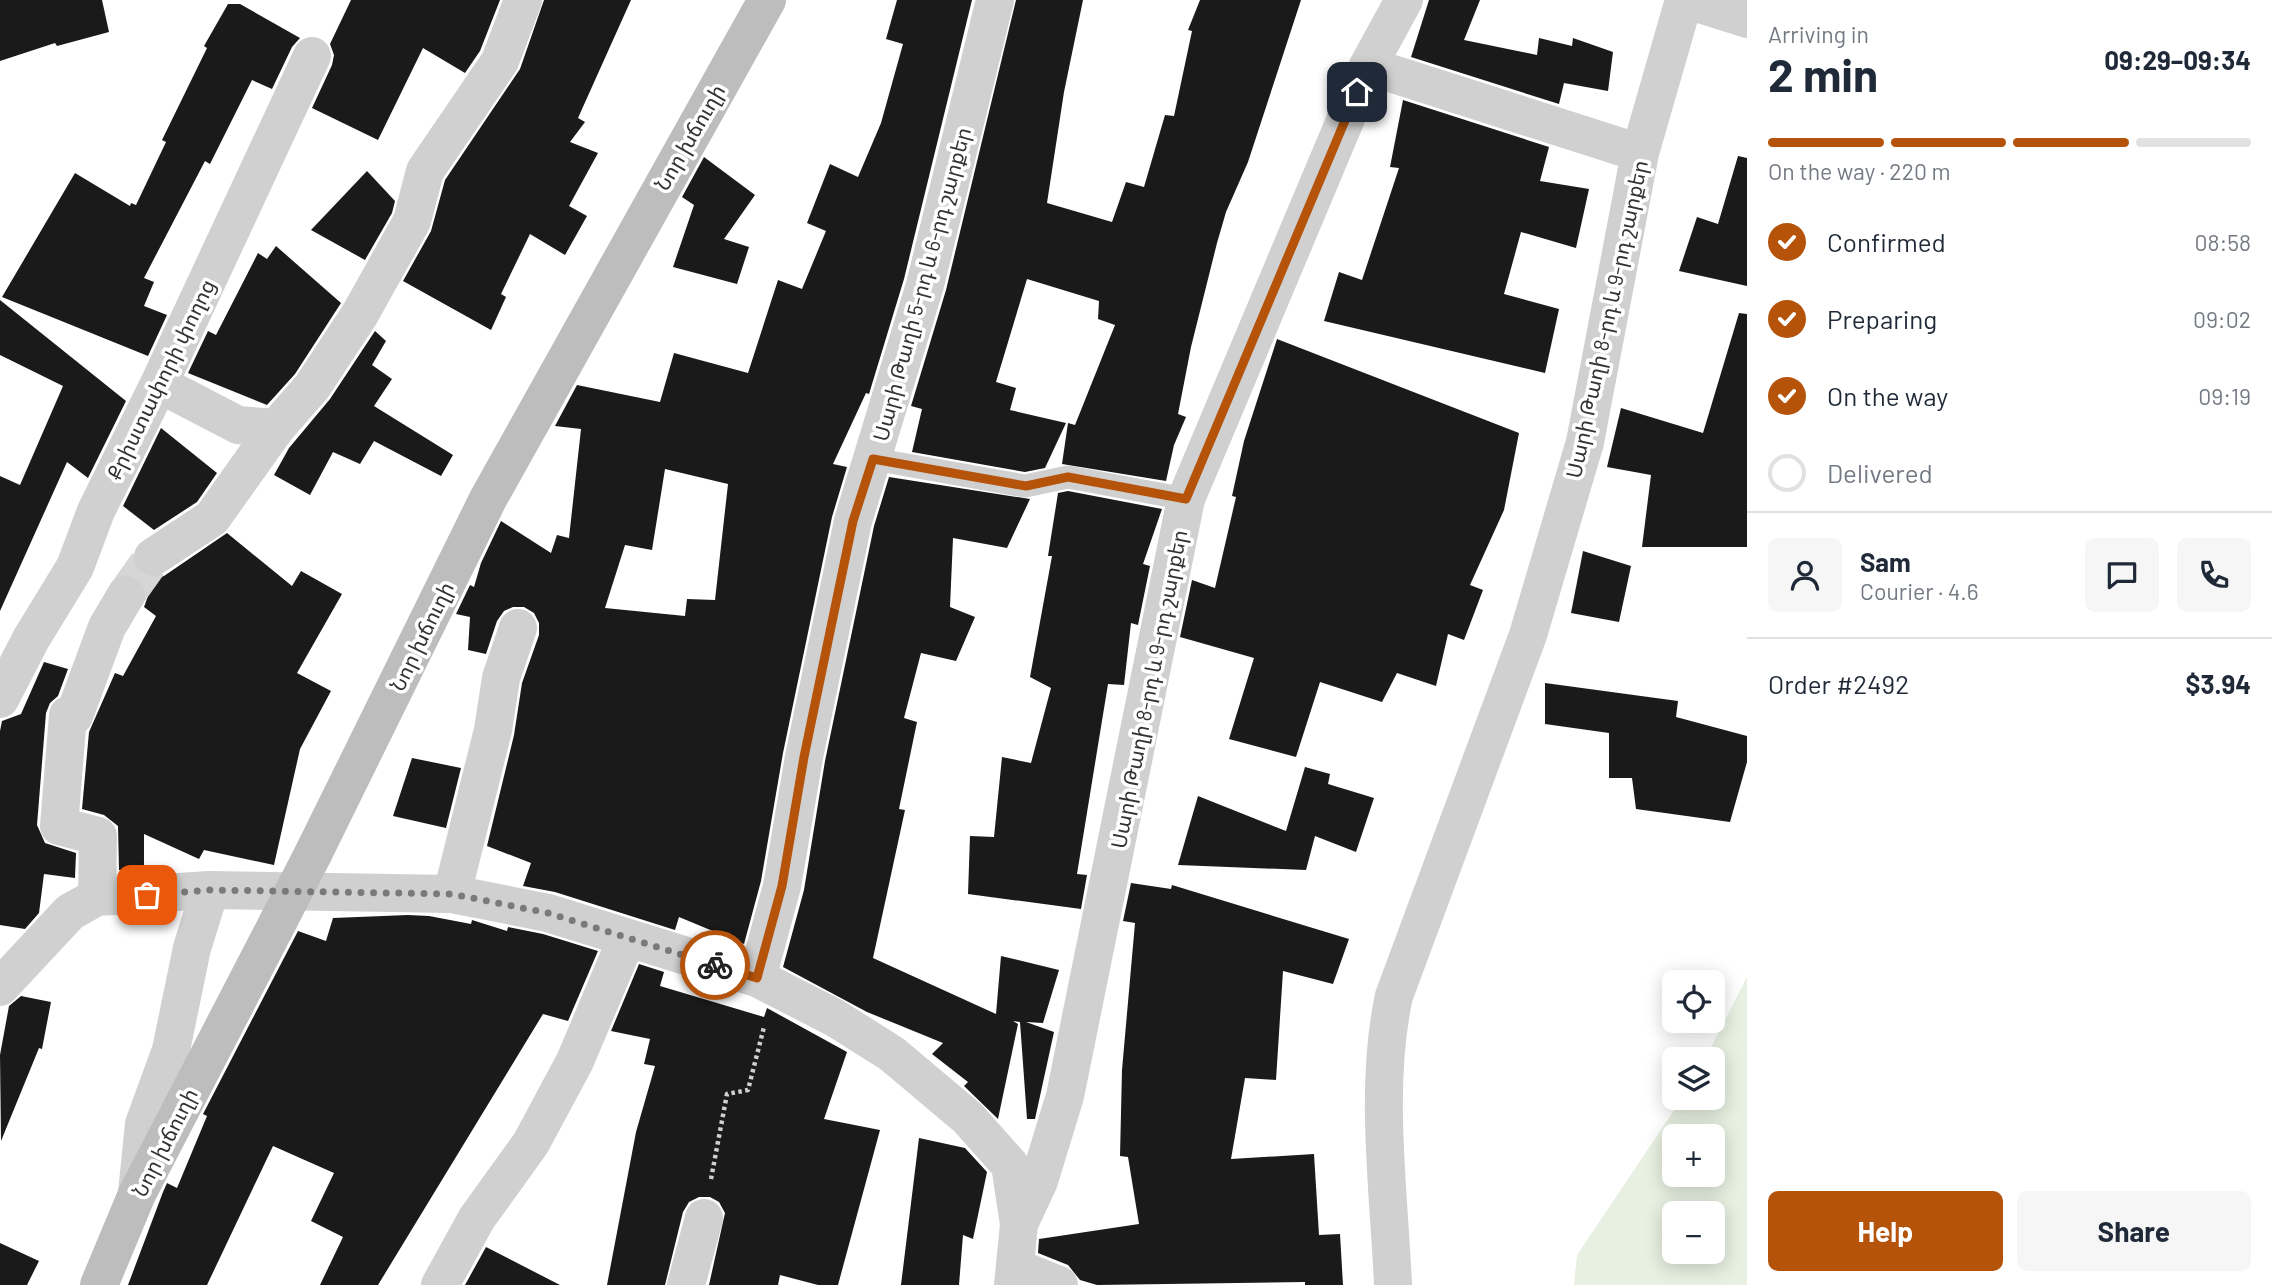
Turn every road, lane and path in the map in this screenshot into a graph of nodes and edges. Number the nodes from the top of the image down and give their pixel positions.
1 (523, 0) edge
2 (767, 0) edge
3 (995, 0) edge
4 (1404, 0) edge
5 (1686, 0) edge
6 (1747, 19) edge
7 (312, 56) dead end
8 (1368, 66) junction
9 (1640, 153) junction
10 (159, 384) junction
11 (276, 428) junction
12 (873, 459) junction
13 (1186, 499) junction
14 (153, 557) tunnel mouth
15 (126, 595) tunnel mouth
16 (518, 628) dead end
17 (0, 699) edge
18 (210, 890) junction
19 (452, 894) junction
20 (97, 897) junction
21 (626, 940) junction
22 (765, 983) junction
23 (0, 987) edge
24 (137, 1194) junction
25 (704, 1218) joint
26 (1019, 1224) junction
27 (1015, 1276) edge
28 (99, 1285) edge
29 (440, 1285) edge
30 (686, 1285) edge
31 (1059, 1285) edge
32 (1393, 1285) edge

1 - 11 street
2 - 24 main road, Նոր խճուղի, bridge
3 - 12 street, Սարի Թաղի 5-րդ և 6-րդ շարքեր
4 - 8 street, Սարի Թաղի 8-րդ և 9-րդ շարքեր
5 - 6 street
5 - 9 street, Սարի Թաղի 8-րդ և 9-րդ շարքեր
7 - 10 street, Քրիստափորի փողոց
8 - 9 street
8 - 13 street, Սարի Թաղի 8-րդ և 9-րդ շարքեր
9 - 32 street, Սարի Թաղի 8-րդ և 9-րդ շարքեր
10 - 11 street
10 - 17 street, Քրիստափորի փողոց
11 - 14 street
12 - 13 lane
12 - 22 street, Սարի Թաղի 5-րդ և 6-րդ շարքեր
13 - 26 street, Սարի Թաղի 8-րդ և 9-րդ շարքեր
15 - 20 street
16 - 19 street
18 - 19 street
18 - 20 street
18 - 24 street
19 - 21 street
20 - 23 street
21 - 22 street
21 - 29 street
22 - 25 path
22 - 26 street
24 - 28 main road, Նոր խճուղի
25 - 30 street
26 - 27 street, Սարի Թաղի 8-րդ և 9-րդ շարքեր
27 - 31 street

